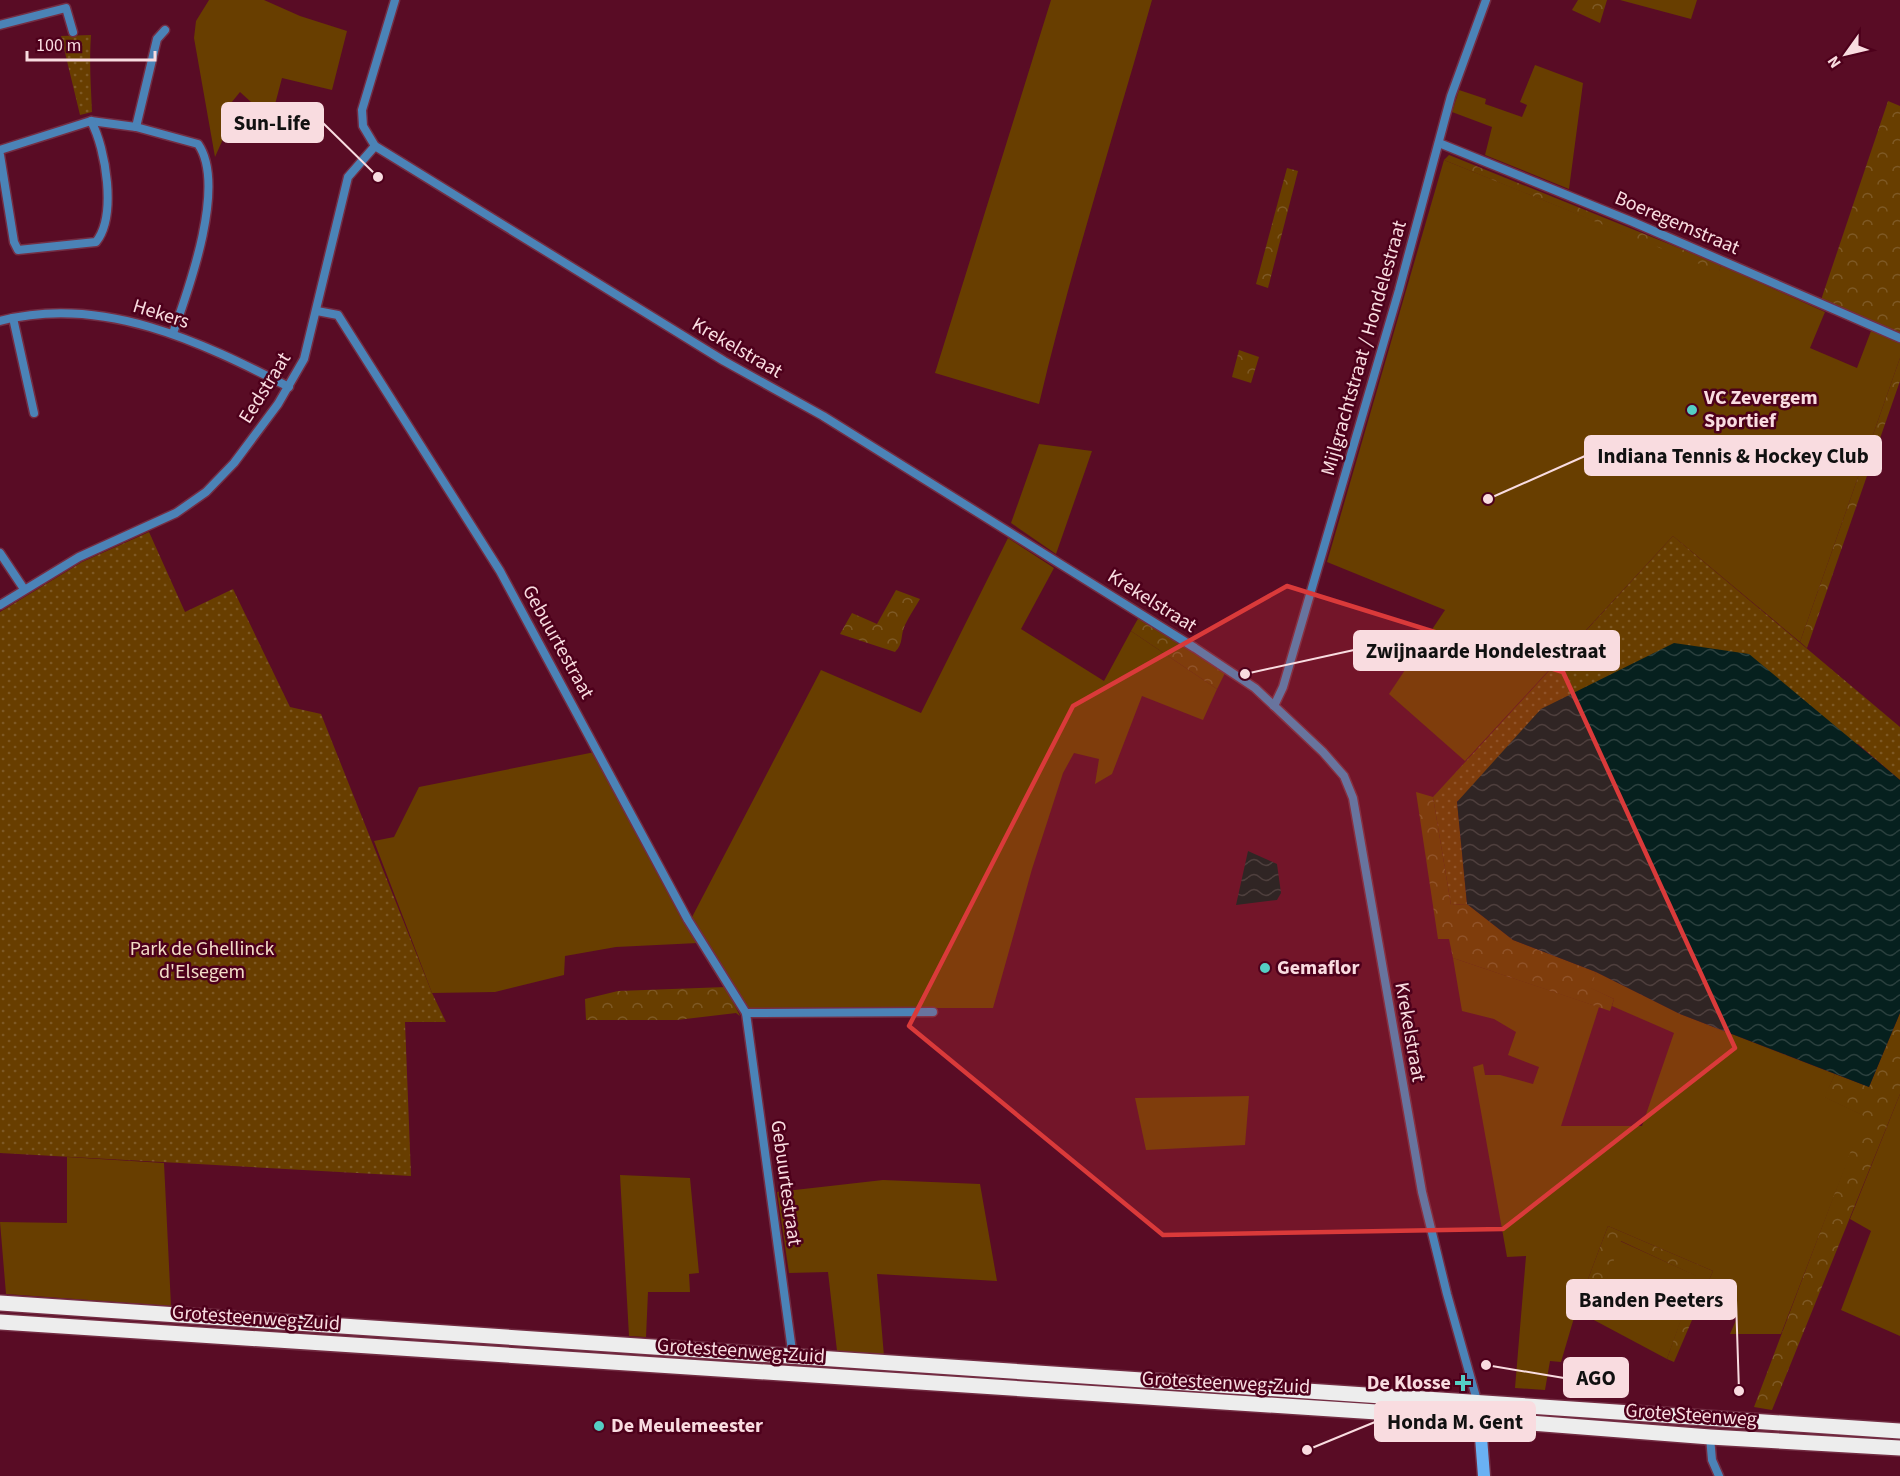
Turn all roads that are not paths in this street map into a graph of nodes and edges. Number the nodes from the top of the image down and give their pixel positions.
1 (395, 0) edge
2 (1485, 0) edge
3 (0, 25) edge
4 (165, 30) dead end
5 (73, 32) dead end
6 (91, 121) junction
7 (136, 127) junction
8 (1439, 143) junction
9 (375, 146) junction
10 (0, 150) edge
11 (0, 155) edge
12 (317, 311) junction
13 (13, 318) junction
14 (0, 321) edge
15 (173, 333) junction
16 (1900, 338) edge
17 (289, 387) junction
18 (34, 413) dead end
19 (0, 553) edge
20 (24, 589) junction
21 (0, 605) edge
22 (1275, 706) junction
23 (933, 1012) dead end
24 (746, 1013) junction
25 (0, 1303) edge
26 (0, 1322) edge
27 (794, 1358) junction
28 (1478, 1404) junction
29 (1479, 1420) junction
30 (1900, 1431) edge
31 (1710, 1437) junction
32 (1900, 1448) edge
33 (1484, 1476) edge
34 (1719, 1476) edge

1 - 9 street
2 - 8 street, Mijlgrachtstraat / Hondelestraat
3 - 5 street
4 - 7 street
6 - 7 street
6 - 10 street
6 - 11 street
7 - 15 street
8 - 16 street, Boeregemstraat
8 - 22 street, Mijlgrachtstraat / Hondelestraat
9 - 12 street, Eedstraat
9 - 22 street, Krekelstraat
12 - 17 street, Eedstraat
12 - 24 street, Gebuurtestraat
13 - 14 street, Hekers
13 - 15 street, Hekers
13 - 18 street
15 - 17 street, Hekers
17 - 20 street, Eedstraat
19 - 20 street
20 - 21 street, Eedstraat
22 - 28 street, Krekelstraat
23 - 24 street
24 - 27 street, Gebuurtestraat
25 - 27 highway, Grotesteenweg-Zuid
26 - 29 highway, Grotesteenweg-Zuid
27 - 28 highway, Grotesteenweg-Zuid
28 - 29 street
28 - 30 highway, Grote Steenweg
29 - 31 highway, Grote Steenweg
29 - 33 street
31 - 32 highway, Grote Steenweg
31 - 34 street

